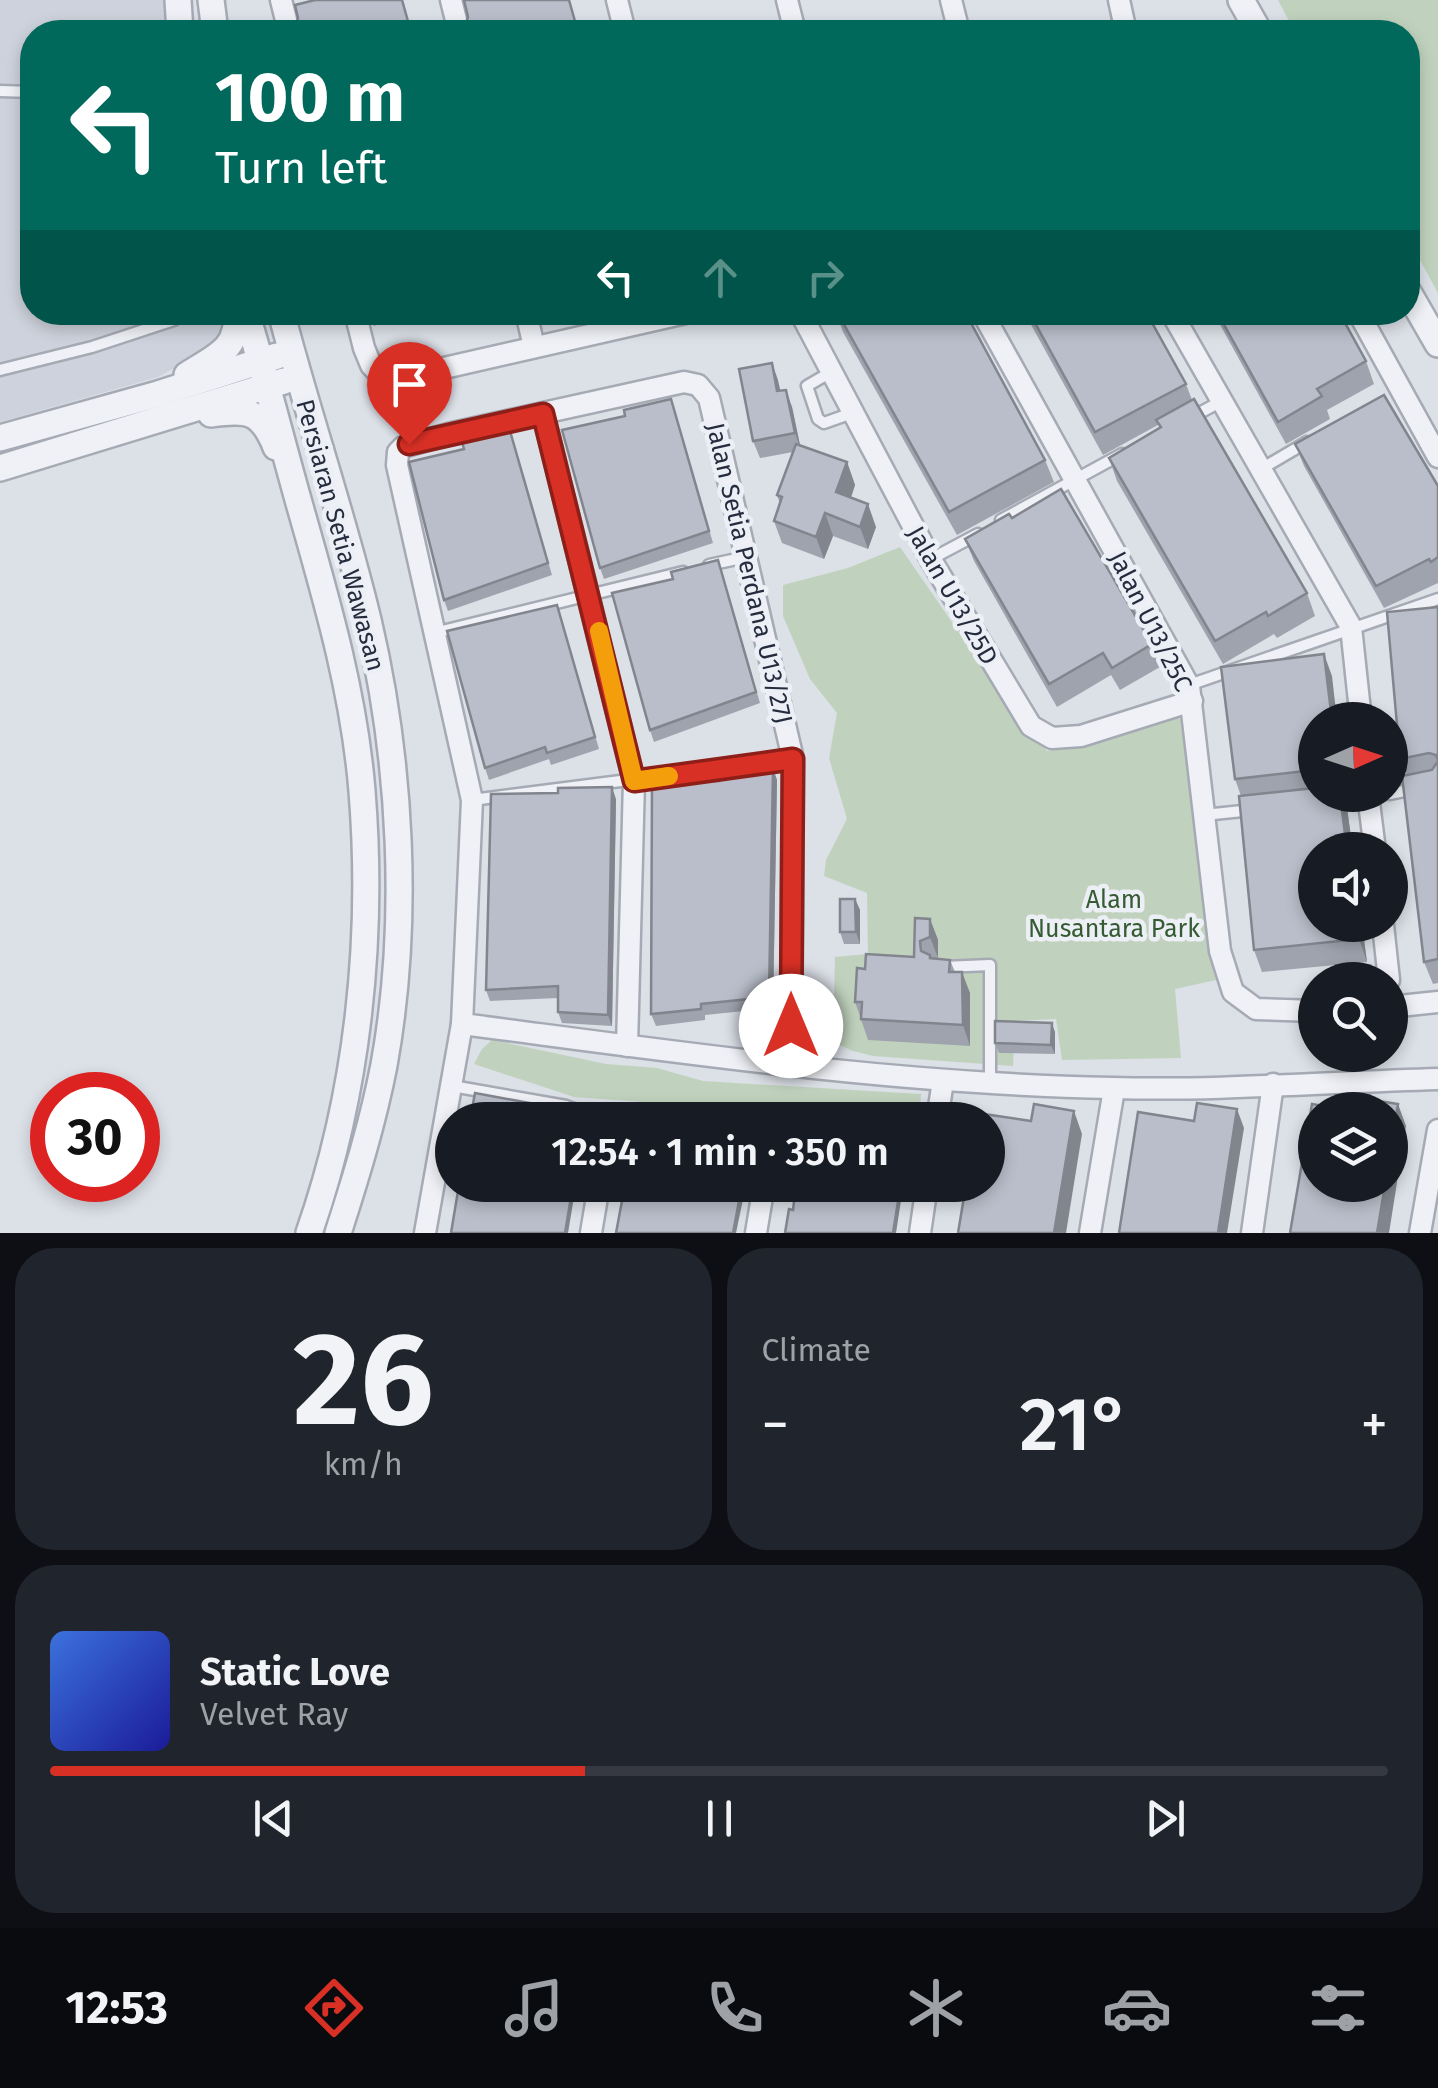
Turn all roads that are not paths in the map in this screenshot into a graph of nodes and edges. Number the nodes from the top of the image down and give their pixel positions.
1 (1420, 313) edge
2 (159, 325) edge
3 (238, 325) edge
4 (250, 325) edge
5 (284, 325) edge
6 (358, 325) edge
7 (529, 325) edge
8 (632, 325) edge
9 (807, 325) edge
10 (989, 325) edge
11 (1178, 325) edge
12 (1363, 325) edge
13 (1438, 344) edge
14 (534, 347) junction
15 (295, 364) junction
16 (0, 370) edge
17 (832, 372) junction
18 (264, 373) junction
19 (1220, 402) junction
20 (160, 407) junction
21 (853, 412) junction
22 (543, 414) junction
23 (1172, 428) edge
24 (1321, 434) edge
25 (0, 438) edge
26 (1140, 444) edge
27 (1438, 457) edge
28 (0, 468) edge
29 (1259, 470) junction
30 (1076, 478) junction
31 (299, 503) junction
32 (747, 556) junction
33 (931, 560) junction
34 (590, 593) junction
35 (1438, 599) edge
36 (1351, 627) junction
37 (434, 633) junction
38 (1190, 694) junction
39 (1360, 702) edge
40 (793, 759) junction
41 (634, 781) junction
42 (1438, 784) edge
43 (1408, 790) edge
44 (472, 800) junction
45 (1258, 809) edge
46 (1203, 815) junction
47 (935, 967) edge
48 (1408, 1001) edge
49 (1438, 1002) edge
50 (1298, 1011) edge
51 (462, 1024) junction
52 (627, 1046) junction
53 (791, 1064) junction
54 (1438, 1079) edge
55 (943, 1081) junction
56 (990, 1083) junction
57 (1273, 1084) junction
58 (452, 1086) junction
59 (1114, 1088) junction
60 (543, 1102) edge
61 (940, 1102) edge
62 (1438, 1130) edge
63 (1434, 1175) edge
64 (596, 1202) edge
65 (761, 1202) edge
66 (925, 1202) edge
67 (309, 1233) edge
68 (338, 1233) edge
69 (426, 1233) edge
70 (591, 1233) edge
71 (756, 1233) edge
72 (920, 1233) edge
73 (1090, 1233) edge
74 (1252, 1233) edge
75 (1420, 1233) edge

1 - 13 street
2 - 16 lane
3 - 20 street
4 - 18 street, Persiaran Setia Wawasan
5 - 15 street, Persiaran Setia Wawasan
6 - 14 street
7 - 14 street
8 - 14 street
9 - 17 street, Jalan U13/25D
10 - 30 street, Jalan U13/25C
11 - 19 street
12 - 27 street
15 - 18 street
15 - 68 street, Persiaran Setia Wawasan
17 - 21 street, Jalan U13/25D
17 - 21 lane
18 - 20 street
18 - 31 street, Persiaran Setia Wawasan
19 - 23 lane
19 - 29 street
20 - 25 street
20 - 28 street
20 - 31 street
21 - 33 street, Jalan U13/25D
22 - 32 street, Jalan Setia Perdana U13/27J
22 - 34 street
22 - 37 street
24 - 29 lane
26 - 30 lane
29 - 36 street
30 - 33 lane
30 - 38 street, Jalan U13/25C
31 - 67 street, Persiaran Setia Wawasan
32 - 34 lane
32 - 40 street, Jalan Setia Perdana U13/27J
33 - 38 street, Jalan U13/25D
34 - 37 lane
34 - 41 street
35 - 36 lane
36 - 38 lane
36 - 39 street
37 - 44 street
38 - 46 street, Jalan U13/25C
40 - 41 lane
40 - 53 street, Jalan Setia Perdana U13/27J
41 - 44 lane
41 - 52 street
42 - 43 lane
44 - 51 street
45 - 46 lane
46 - 50 street, Jalan U13/25C
47 - 56 lane
48 - 49 street
51 - 52 street
51 - 58 street
52 - 53 street
53 - 55 street
54 - 57 street
55 - 56 street
55 - 61 street
56 - 59 street
57 - 59 street
57 - 74 street
58 - 60 lane
58 - 69 street
59 - 73 street
62 - 63 street
63 - 75 street
64 - 70 street
65 - 71 street
66 - 72 street

